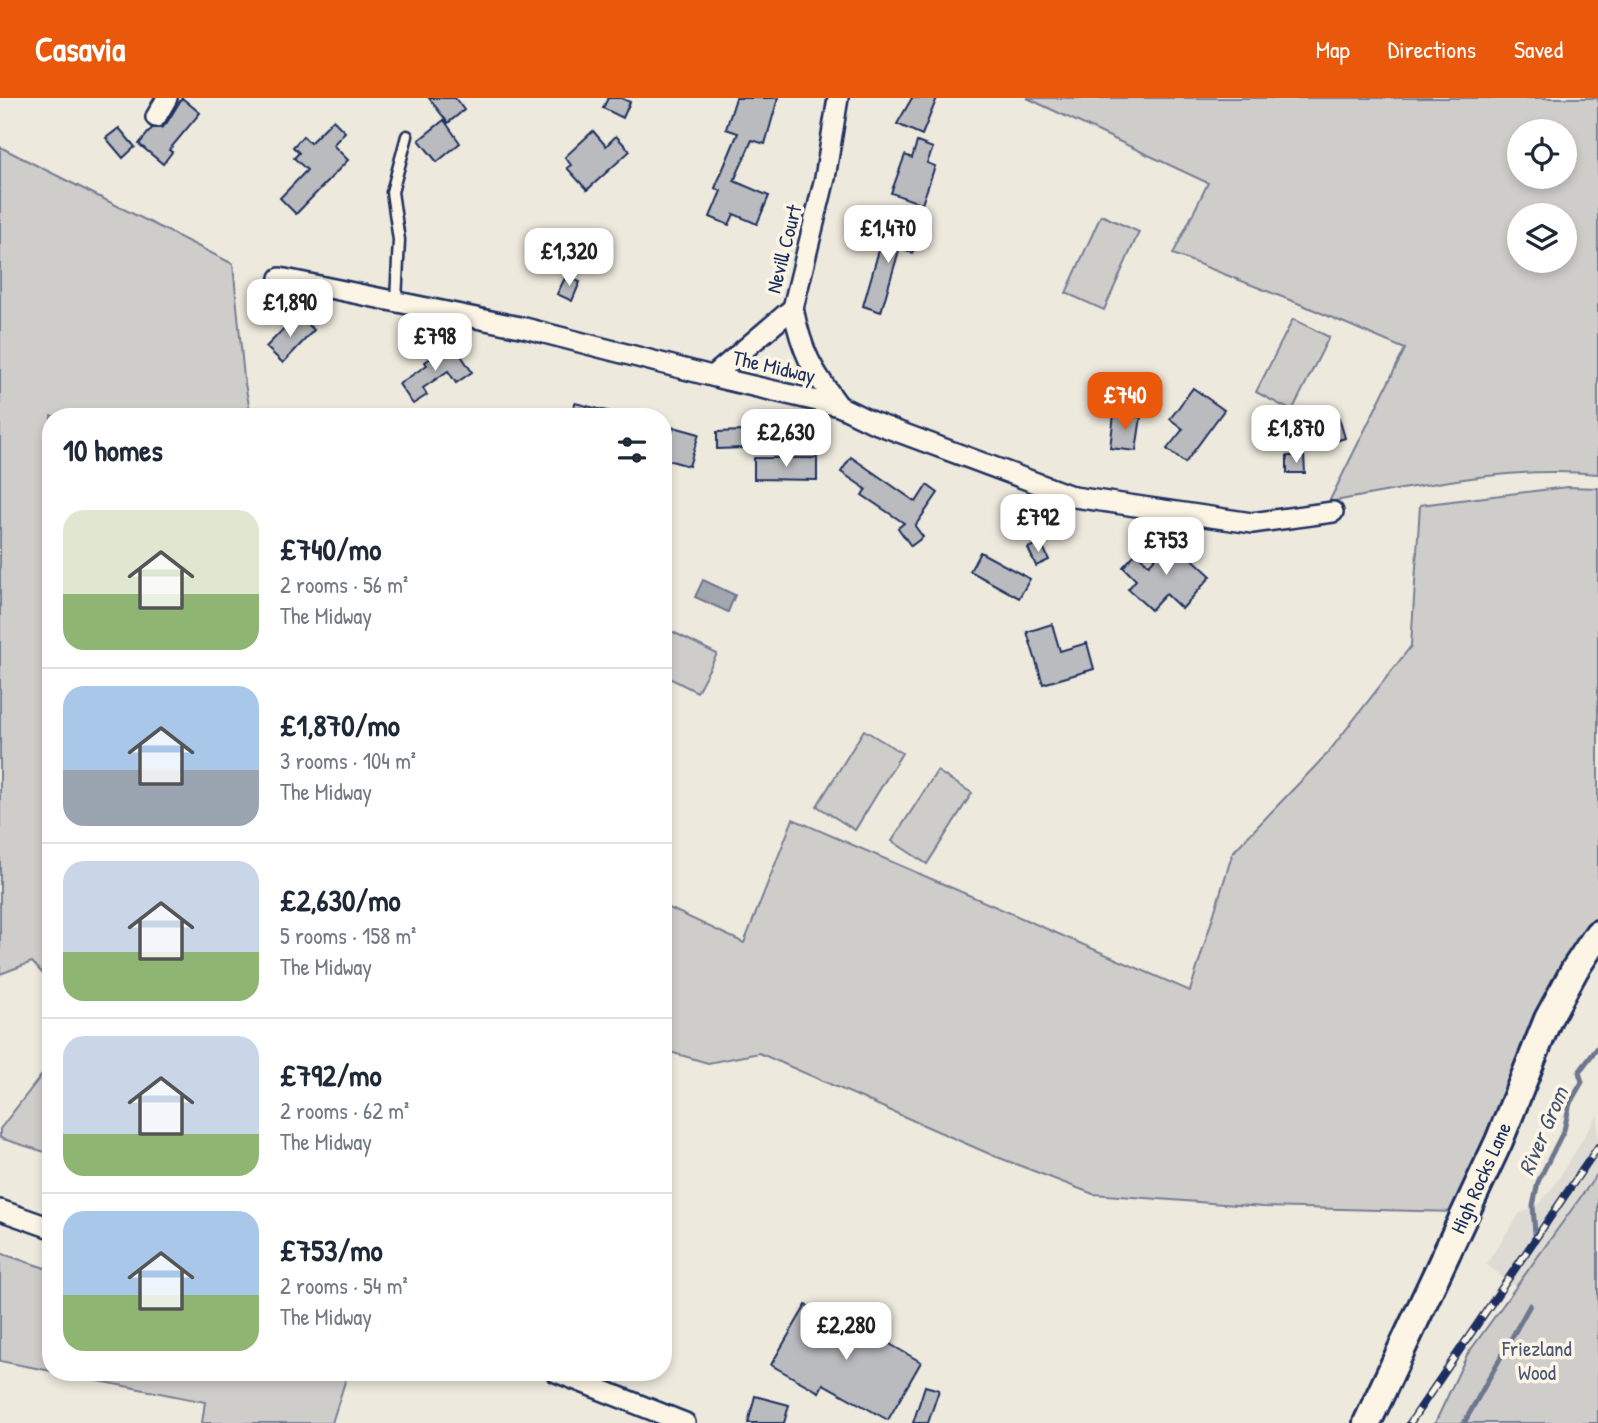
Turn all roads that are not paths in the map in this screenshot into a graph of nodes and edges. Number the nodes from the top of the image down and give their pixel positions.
1 (167, 98) edge
2 (838, 98) edge
3 (156, 117) dead end
4 (407, 136) dead end
5 (280, 278) dead end
6 (396, 301) junction
7 (793, 308) junction
8 (713, 376) junction
9 (839, 406) junction
10 (1333, 512) dead end
11 (1598, 934) edge
12 (0, 1210) edge
13 (42, 1225) edge
14 (579, 1381) edge
15 (685, 1423) edge
16 (1367, 1423) edge

1 - 3 street
2 - 7 street, Nevill Court
4 - 6 lane
5 - 6 street, The Midway
6 - 8 street, The Midway
7 - 8 street, Nevill Court
7 - 9 street
8 - 9 street, The Midway
9 - 10 street, The Midway
11 - 16 street, High Rocks Lane
12 - 13 street
14 - 15 street

